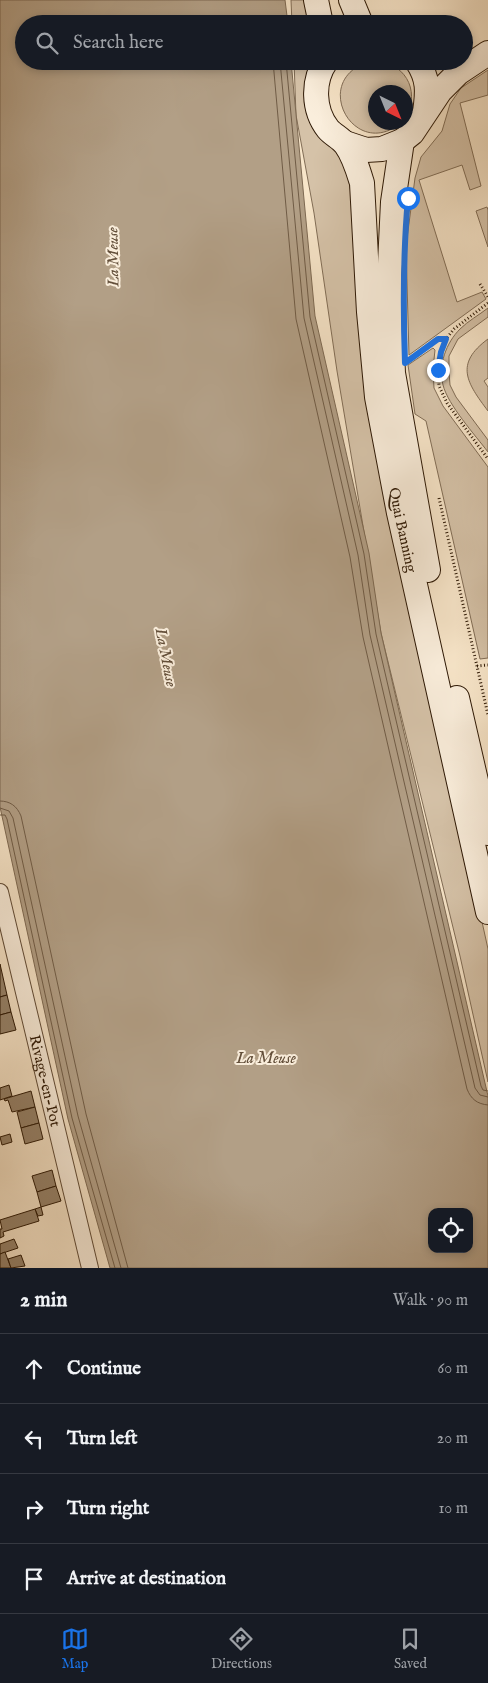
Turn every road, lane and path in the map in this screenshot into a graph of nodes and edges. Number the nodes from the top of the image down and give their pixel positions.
1 (316, 0) edge
2 (351, 0) edge
3 (319, 15) edge
4 (358, 15) edge
5 (488, 44) edge
6 (473, 48) edge
7 (488, 53) edge
8 (473, 63) edge
9 (321, 70) edge
10 (423, 70) edge
11 (462, 70) edge
12 (425, 112) junction
13 (402, 141) junction
14 (345, 143) junction
15 (480, 284) dead end
16 (488, 297) edge
17 (488, 303) edge
18 (446, 339) junction
19 (412, 358) dead end
20 (488, 459) edge
21 (438, 492) dead end
22 (488, 665) edge
23 (477, 666) junction
24 (488, 714) edge
25 (488, 833) edge
26 (0, 892) edge
27 (488, 912) edge
28 (90, 1268) edge

1 - 3 main road
2 - 4 main road
5 - 6 main road
7 - 8 main road
9 - 14 main road, Quai Banning
10 - 12 main road, Quai Banning
11 - 12 main road
12 - 13 main road, Quai Banning
13 - 14 main road, Quai Banning
13 - 25 main road, Quai Banning
14 - 27 main road, Quai Banning
15 - 16 path
17 - 18 path
18 - 19 path
18 - 20 path
21 - 23 path
22 - 23 path
23 - 24 path
26 - 28 street, Rivage-en-Pot

